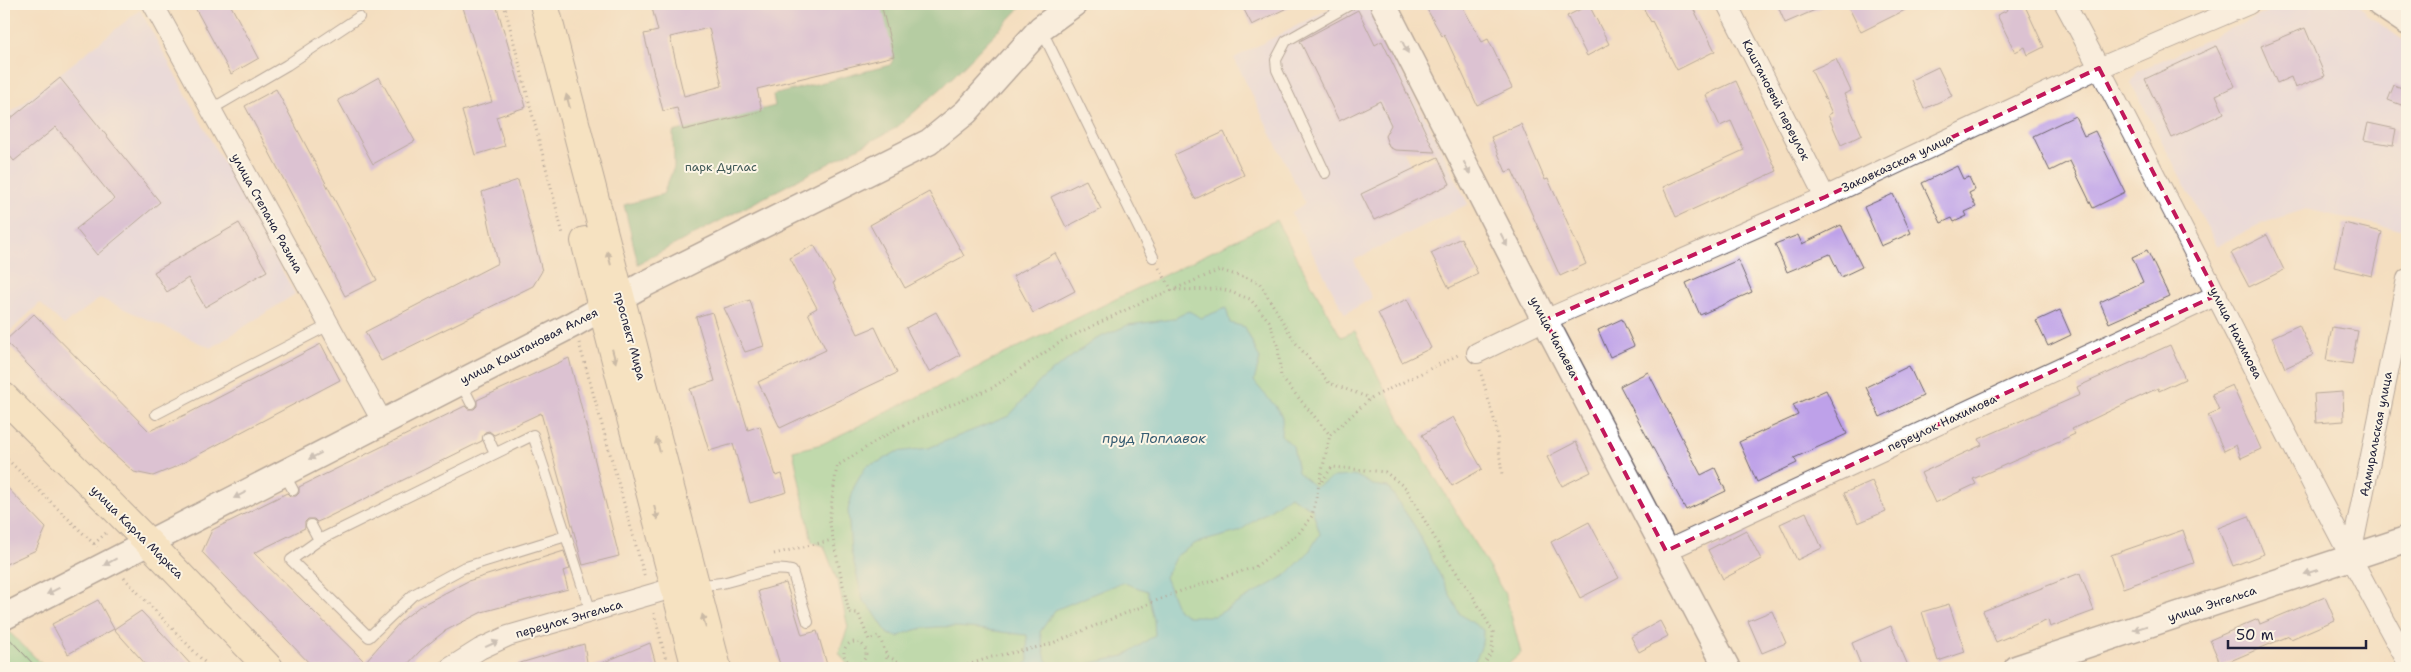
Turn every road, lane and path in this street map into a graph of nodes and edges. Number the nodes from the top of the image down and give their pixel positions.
1 (153, 4) edge
2 (525, 4) edge
3 (544, 4) edge
4 (1074, 4) edge
5 (1352, 4) edge
6 (1383, 4) edge
7 (1727, 4) edge
8 (2065, 4) edge
9 (2249, 4) edge
10 (2380, 4) edge
11 (359, 17) dead end
12 (2407, 22) edge
13 (1040, 28) junction
14 (2100, 68) junction
15 (210, 110) junction
16 (1325, 173) dead end
17 (1825, 197) junction
18 (1153, 257) joint
19 (2407, 279) edge
20 (1172, 290) junction
21 (2217, 295) junction
22 (611, 303) junction
23 (1544, 320) junction
24 (329, 325) junction
25 (1477, 353) junction
26 (4, 397) edge
27 (1371, 398) junction
28 (156, 414) dead end
29 (4, 420) edge
30 (382, 422) junction
31 (1330, 435) junction
32 (488, 438) dead end
33 (495, 453) junction
34 (1502, 474) dead end
35 (1321, 481) junction
36 (311, 525) dead end
37 (566, 536) junction
38 (2407, 539) edge
39 (319, 540) junction
40 (141, 546) junction
41 (1666, 551) junction
42 (2350, 559) junction
43 (684, 585) junction
44 (591, 612) junction
45 (4, 617) edge
46 (808, 622) dead end
47 (869, 640) junction
48 (862, 645) junction
49 (887, 656) junction
50 (2407, 662) edge
51 (248, 668) edge
52 (269, 668) edge
53 (450, 668) edge
54 (696, 668) edge
55 (717, 668) edge
56 (882, 668) edge
57 (911, 668) edge
58 (958, 668) edge
59 (1482, 668) edge
60 (1726, 668) edge
61 (2017, 668) edge

1 - 15 street, улица Степана Разина
2 - 22 main road, проспект Мира
22 -> 3 main road, проспект Мира
4 - 13 street, улица Каштановая Аллея
5 - 16 lane
6 -> 23 street, улица Чапаева
7 - 17 street, Каштановый переулок
8 - 14 street, улица Нахимова
9 - 14 street, Закавказская улица
10 - 12 street
11 - 15 lane
13 - 18 lane
13 - 22 street, улица Каштановая Аллея
14 - 17 street, Закавказская улица
14 - 21 street, улица Нахимова
15 - 24 street, улица Степана Разина
17 - 23 street, Закавказская улица
18 - 20 path
19 - 42 street, Адмиральская улица
20 - 27 path
20 - 31 path
20 - 47 path
21 - 41 street, переулок Нахимова
21 - 42 street, улица Нахимова
22 - 30 street, улица Каштановая Аллея
22 - 43 main road, проспект Мира
23 - 25 street, Закавказская улица
23 - 41 street, улица Чапаева
24 - 28 lane
24 - 30 street, улица Степана Разина
25 - 27 path
25 - 34 path
26 - 40 main road, улица Карла Маркса
27 - 31 path
29 - 40 main road, улица Карла Маркса
30 -> 40 street, улица Каштановая Аллея
31 - 35 path
32 - 33 lane
33 - 37 lane
33 - 39 lane
35 - 58 path
35 - 59 path
36 - 39 lane
37 - 39 lane
37 - 44 lane
38 - 42 street, улица Энгельса
40 -> 45 street, улица Каштановая Аллея
40 - 51 main road, улица Карла Маркса
40 - 52 main road, улица Карла Маркса
41 - 60 street, улица Чапаева
42 - 50 street, улица Нахимова
42 -> 61 street, улица Энгельса
43 - 44 street, переулок Энгельса
43 - 46 lane
43 - 54 main road, проспект Мира
55 -> 43 main road, проспект Мира
53 -> 44 street, переулок Энгельса
47 - 48 path
47 - 49 path
48 - 48 path
49 - 56 path
49 - 57 path

